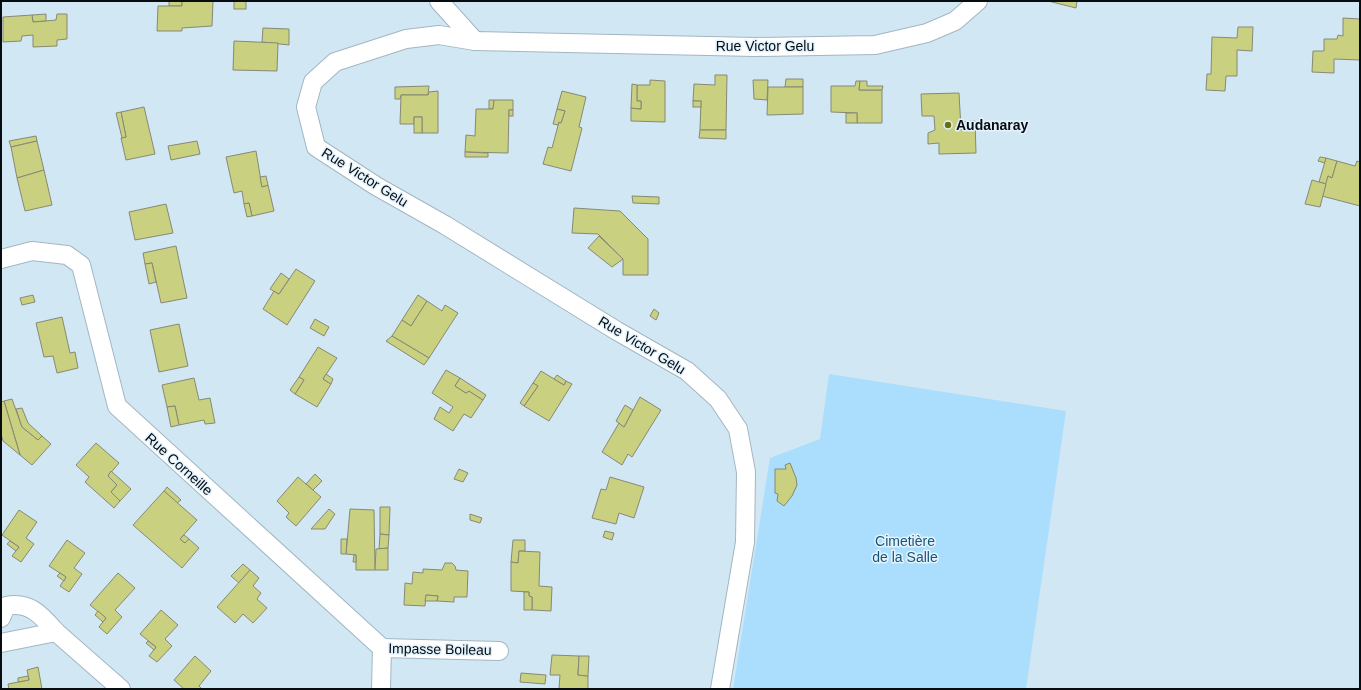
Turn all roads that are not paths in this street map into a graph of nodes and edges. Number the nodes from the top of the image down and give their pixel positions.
1 (439, 1) edge
2 (978, 1) edge
3 (475, 41) junction
4 (1, 259) edge
5 (1, 618) edge
6 (56, 632) junction
7 (1, 643) edge
8 (382, 648) junction
9 (499, 651) dead end
10 (121, 689) edge
11 (381, 689) edge
12 (720, 689) edge

1 - 3 street
2 - 3 street, Rue Victor Gelu
3 - 12 street, Rue Victor Gelu
4 - 8 street, Rue Corneille
5 - 6 street
6 - 7 street
6 - 10 street
8 - 9 street, Impasse Boileau
8 - 11 street

